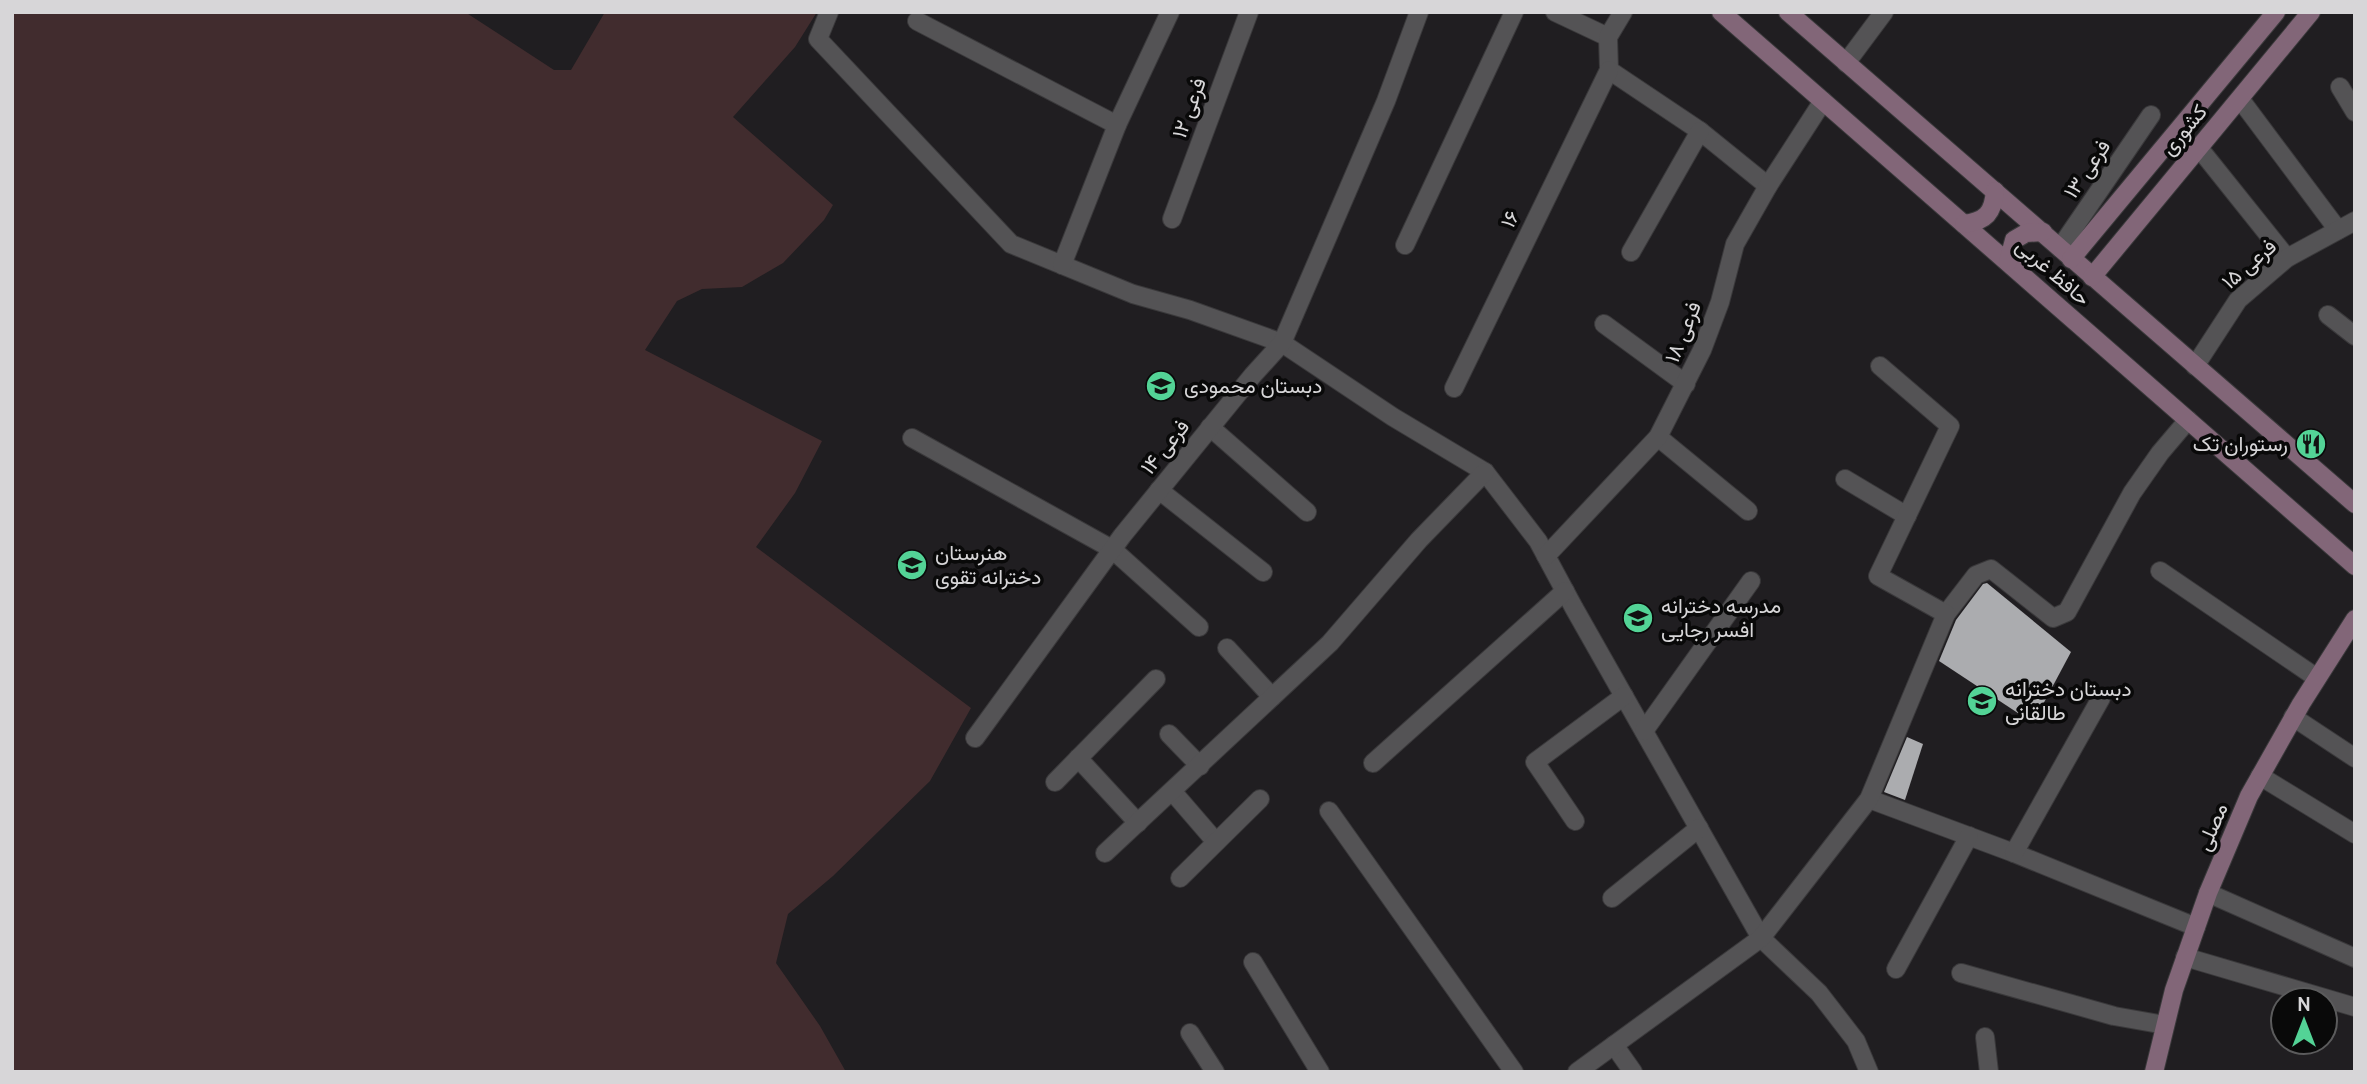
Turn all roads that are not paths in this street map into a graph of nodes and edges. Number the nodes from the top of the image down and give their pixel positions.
1 (829, 12) edge
2 (1170, 12) edge
3 (1249, 12) edge
4 (1419, 12) edge
5 (1514, 12) edge
6 (1555, 12) edge
7 (1623, 12) edge
8 (1721, 12) edge
9 (1788, 12) edge
10 (1884, 12) edge
11 (2276, 12) edge
12 (2311, 12) edge
13 (917, 21) dead end
14 (1608, 54) junction
15 (1846, 63) junction
16 (2340, 87) dead end
17 (2240, 99) junction
18 (1823, 101) junction
19 (2355, 112) edge
20 (2151, 115) dead end
21 (1117, 125) junction
22 (1700, 131) junction
23 (2199, 148) junction
24 (1768, 186) junction
25 (1995, 191) junction
26 (1172, 219) dead end
27 (2355, 221) edge
28 (1964, 224) junction
29 (2338, 230) junction
30 (2043, 232) junction
31 (1405, 245) dead end
32 (1631, 251) dead end
33 (2066, 253) junction
34 (2287, 258) junction
35 (2008, 262) junction
36 (1062, 265) junction
37 (2092, 277) junction
38 (2328, 315) dead end
39 (1604, 324) dead end
40 (2355, 336) edge
41 (1282, 343) junction
42 (1880, 366) dead end
43 (2195, 366) junction
44 (1686, 384) junction
45 (1454, 388) dead end
46 (2188, 420) junction
47 (1210, 427) junction
48 (1658, 437) junction
49 (912, 438) dead end
50 (1485, 472) junction
51 (1845, 479) dead end
52 (1159, 490) junction
53 (2355, 504) edge
54 (1748, 511) dead end
55 (1307, 512) dead end
56 (1907, 516) junction
57 (1112, 549) junction
58 (1546, 556) junction
59 (2355, 566) edge
60 (2160, 571) dead end
61 (1263, 572) dead end
62 (1751, 581) dead end
63 (1565, 591) junction
64 (1946, 614) junction
65 (2355, 619) edge
66 (1199, 627) dead end
67 (1227, 648) dead end
68 (2318, 678) junction
69 (1156, 679) dead end
70 (1624, 696) junction
71 (1272, 697) junction
72 (2101, 698) dead end
73 (2293, 717) junction
74 (1644, 731) junction
75 (1169, 734) dead end
76 (975, 738) dead end
77 (1078, 758) junction
78 (2355, 758) edge
79 (1373, 763) dead end
80 (1200, 766) junction
81 (2260, 776) junction
82 (1055, 782) dead end
83 (1172, 791) junction
84 (1260, 799) dead end
85 (1869, 799) junction
86 (1329, 811) dead end
87 (1574, 821) dead end
88 (1138, 823) junction
89 (1699, 828) junction
90 (2355, 834) edge
91 (1969, 836) junction
92 (1216, 842) junction
93 (1105, 853) dead end
94 (2014, 853) junction
95 (1180, 878) dead end
96 (2208, 893) junction
97 (1612, 898) dead end
98 (2196, 926) junction
99 (1761, 938) junction
100 (2185, 957) junction
101 (2355, 958) edge
102 (1253, 962) dead end
103 (1896, 969) dead end
104 (1961, 973) dead end
105 (2355, 1007) edge
106 (2165, 1025) junction
107 (1191, 1033) dead end
108 (1985, 1037) dead end
109 (1614, 1045) junction
110 (1215, 1072) edge
111 (1320, 1072) edge
112 (1514, 1072) edge
113 (1577, 1072) edge
114 (1633, 1072) edge
115 (1869, 1072) edge
116 (1989, 1072) edge
117 (2154, 1072) edge

1 - 36 street
2 - 21 street
3 - 26 street, فرعی ۱۲
4 - 41 street, فرعی ۱۴
5 - 31 street
6 - 14 street
7 - 14 street, ۱۶
8 - 18 main road, حافظ غربی
9 - 15 main road, حافظ غربی
10 - 15 street
11 - 33 main road, کشوری
12 - 17 main road, کشوری
13 - 21 street
14 - 22 street
14 - 45 street, ۱۶
15 - 25 main road, حافظ غربی
16 - 19 street
17 - 23 main road, کشوری
17 - 29 street
18 - 24 street, فرعی ۱۸
18 - 28 main road, حافظ غربی
20 - 33 street, فرعی ۱۳
21 - 36 street
22 - 24 street
22 - 32 street
23 - 34 street
23 - 37 main road, کشوری
24 - 44 street, فرعی ۱۸
25 - 28 main road
25 - 30 main road, حافظ غربی
27 - 29 street, فرعی ۱۵
28 - 35 main road, حافظ غربی
29 - 34 street, فرعی ۱۵
30 - 33 main road, حافظ غربی
30 - 35 main road
33 - 37 main road, حافظ غربی
34 - 43 street, فرعی ۱۵
35 - 46 main road, حافظ غربی
36 - 41 street
37 - 43 main road, حافظ غربی
38 - 40 street
39 - 44 street
41 - 47 street, فرعی ۱۴
41 - 50 street
42 - 56 street
43 - 53 main road, حافظ غربی
44 - 48 street, فرعی ۱۸
46 - 59 main road, حافظ غربی
46 - 64 street
47 - 52 street, فرعی ۱۴
47 - 55 street
48 - 54 street
48 - 58 street, فرعی ۱۸
49 - 57 street
50 - 58 street
50 - 71 street
51 - 56 street
52 - 57 street, فرعی ۱۴
52 - 61 street
56 - 64 street
57 - 66 street
57 - 76 street, فرعی ۱۴
58 - 63 street
60 - 68 street
62 - 74 street
63 - 70 street
63 - 79 street
64 - 85 street
65 - 68 main road, مصلی
67 - 71 street
68 - 73 main road, مصلی
69 - 77 street
70 - 74 street
70 - 87 street
71 - 80 street
72 - 94 street
73 - 78 street
73 - 81 main road, مصلی
74 - 89 street
75 - 80 street
77 - 82 street
77 - 88 street
80 - 83 street
81 - 90 street
81 - 96 main road, مصلی
83 - 88 street
83 - 92 street
84 - 92 street
85 - 91 street
85 - 99 street
86 - 112 street
88 - 93 street
89 - 97 street
89 - 99 street
91 - 94 street
91 - 103 street
92 - 95 street
94 - 98 street
96 - 98 main road, مصلی
96 - 101 street
98 - 100 main road, مصلی
99 - 109 street
99 - 115 street
100 - 105 street
100 - 106 main road, مصلی
102 - 111 street
104 - 106 street
106 - 117 main road, مصلی
107 - 110 street
108 - 116 street
109 - 113 street
109 - 114 street

